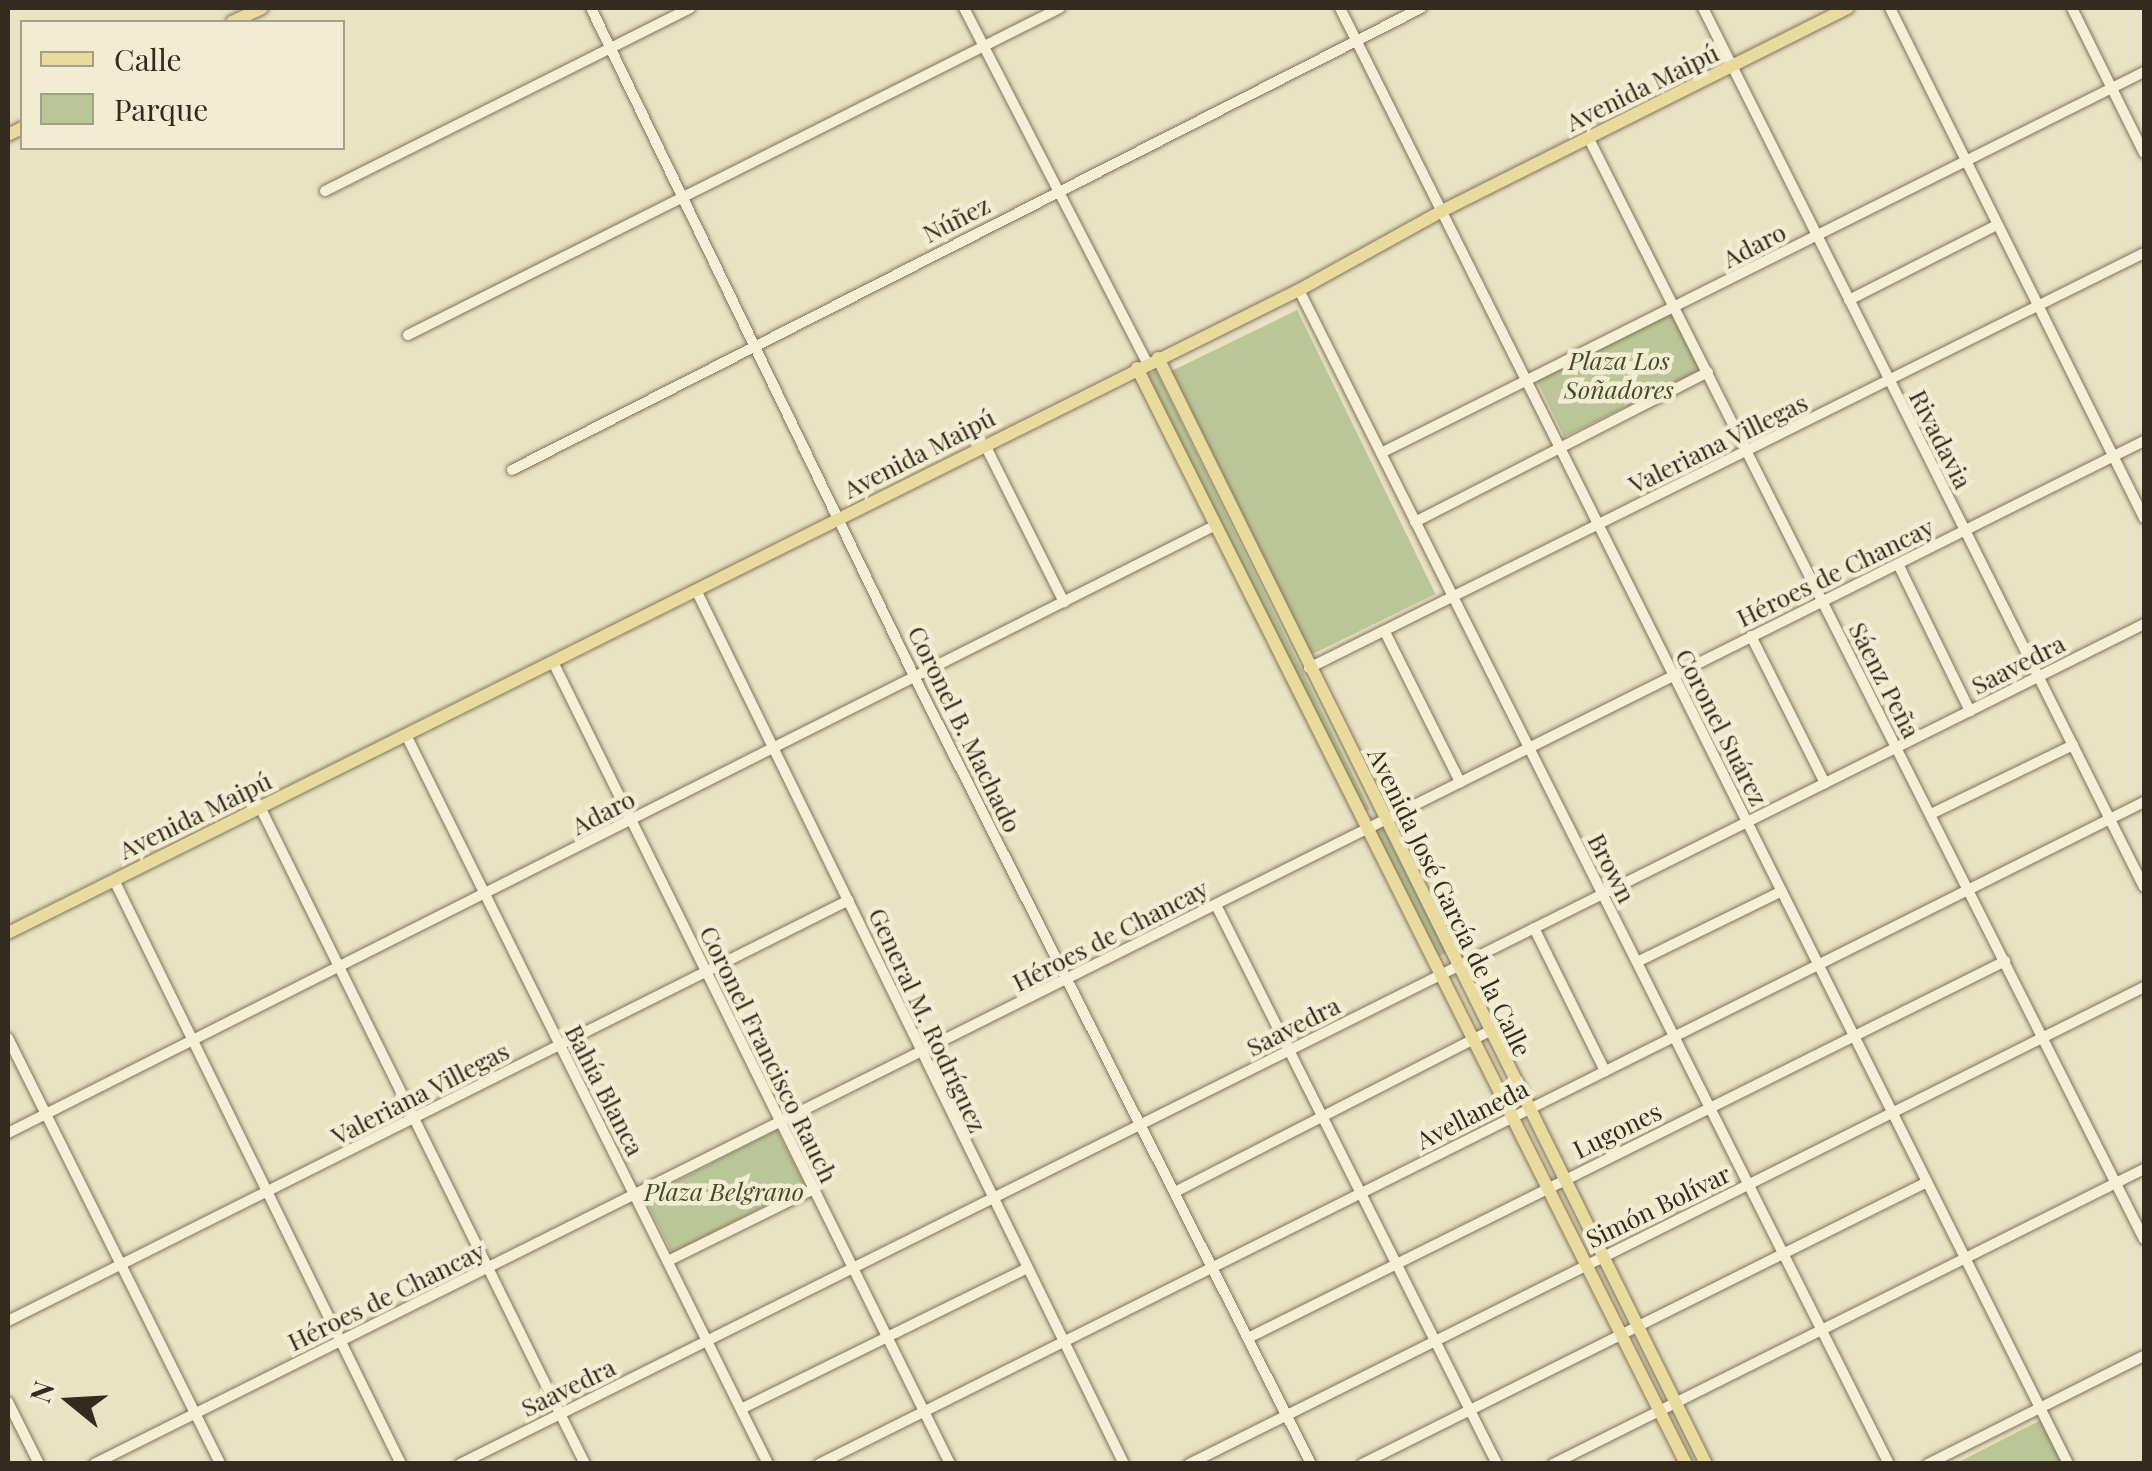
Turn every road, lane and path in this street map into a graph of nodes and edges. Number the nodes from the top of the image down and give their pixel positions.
1 (262, 8) edge
2 (591, 8) edge
3 (690, 8) edge
4 (964, 8) edge
5 (1060, 8) edge
6 (1340, 8) edge
7 (1420, 8) edge
8 (1703, 8) edge
9 (1848, 8) edge
10 (1890, 8) edge
11 (2072, 8) edge
12 (236, 20) edge
13 (1356, 40) junction
14 (984, 46) junction
15 (611, 48) junction
16 (1732, 68) junction
17 (2144, 72) edge
18 (2112, 88) junction
19 (1589, 139) junction
20 (2144, 153) edge
21 (1965, 161) junction
22 (1058, 190) junction
23 (324, 191) dead end
24 (684, 192) junction
25 (1442, 211) junction
26 (1997, 225) junction
27 (1816, 236) junction
28 (2144, 253) edge
29 (1298, 290) junction
30 (1849, 300) junction
31 (1675, 306) junction
32 (2038, 307) junction
33 (408, 335) dead end
34 (758, 342) junction
35 (1147, 363) junction
36 (1708, 372) junction
37 (1526, 380) junction
38 (1890, 381) junction
39 (2144, 441) edge
40 (986, 445) junction
41 (1561, 449) junction
42 (1748, 452) junction
43 (1380, 453) junction
44 (2114, 457) junction
45 (512, 470) dead end
46 (842, 518) junction
47 (2144, 518) edge
48 (1415, 522) junction
49 (1598, 524) junction
50 (1216, 526) junction
51 (1965, 531) junction
52 (1898, 564) junction
53 (696, 592) junction
54 (1454, 598) junction
55 (1064, 602) junction
56 (1824, 602) junction
57 (2144, 624) edge
58 (1385, 632) junction
59 (1751, 636) junction
60 (553, 662) junction
61 (1309, 668) junction
62 (1673, 673) junction
63 (2038, 677) junction
64 (916, 678) junction
65 (1970, 710) junction
66 (406, 735) junction
67 (2073, 744) junction
68 (1529, 746) junction
69 (1897, 747) junction
70 (774, 750) junction
71 (1460, 782) junction
72 (1824, 783) junction
73 (2144, 802) edge
74 (260, 807) junction
75 (1931, 814) junction
76 (1384, 818) junction
77 (2110, 819) junction
78 (630, 820) junction
79 (1747, 822) junction
80 (1368, 826) junction
81 (114, 880) junction
82 (2144, 887) edge
83 (1782, 890) junction
84 (1969, 890) junction
85 (485, 893) junction
86 (1602, 894) junction
87 (850, 900) junction
88 (1216, 904) junction
89 (1534, 928) junction
90 (8, 933) edge
91 (1636, 962) junction
92 (2005, 962) junction
93 (1457, 964) junction
94 (1818, 964) junction
95 (338, 966) junction
96 (706, 971) junction
97 (1441, 973) junction
98 (1067, 979) junction
99 (2144, 987) edge
100 (1490, 1032) junction
101 (1674, 1036) junction
102 (1854, 1036) junction
103 (8, 1038) edge
104 (2043, 1038) junction
105 (1473, 1040) junction
106 (191, 1041) junction
107 (559, 1045) junction
108 (1289, 1050) junction
109 (920, 1052) junction
110 (1605, 1071) junction
111 (1710, 1106) junction
112 (1528, 1108) junction
113 (47, 1113) junction
114 (1893, 1113) junction
115 (1511, 1116) junction
116 (415, 1117) junction
117 (1324, 1119) junction
118 (781, 1122) junction
119 (1140, 1124) junction
120 (8, 1133) edge
121 (2144, 1169) edge
122 (1563, 1179) junction
123 (1928, 1182) junction
124 (2116, 1183) junction
125 (1749, 1184) junction
126 (1546, 1187) junction
127 (814, 1188) junction
128 (1174, 1192) junction
129 (265, 1193) junction
130 (1361, 1193) junction
131 (636, 1196) junction
132 (991, 1199) junction
133 (2144, 1239) edge
134 (1784, 1254) junction
135 (1600, 1256) junction
136 (1966, 1258) junction
137 (668, 1261) junction
138 (121, 1264) junction
139 (1396, 1264) junction
140 (1585, 1264) junction
141 (489, 1267) junction
142 (1212, 1267) junction
143 (854, 1268) junction
144 (1026, 1269) junction
145 (8, 1320) edge
146 (1637, 1328) junction
147 (1822, 1330) junction
148 (886, 1335) junction
149 (1622, 1336) junction
150 (1248, 1338) junction
151 (706, 1340) junction
152 (1436, 1341) junction
153 (338, 1342) junction
154 (1062, 1342) junction
155 (2144, 1356) edge
156 (8, 1402) edge
157 (1675, 1402) junction
158 (2040, 1408) junction
159 (741, 1409) junction
160 (1660, 1409) junction
161 (1470, 1410) junction
162 (923, 1411) junction
163 (196, 1412) junction
164 (561, 1413) junction
165 (1286, 1415) junction
166 (39, 1464) edge
167 (94, 1464) edge
168 (220, 1464) edge
169 (401, 1464) edge
170 (460, 1464) edge
171 (585, 1464) edge
172 (768, 1464) edge
173 (819, 1464) edge
174 (950, 1464) edge
175 (1124, 1464) edge
176 (1190, 1464) edge
177 (1311, 1464) edge
178 (1362, 1464) edge
179 (1497, 1464) edge
180 (1553, 1464) edge
181 (1686, 1464) edge
182 (1706, 1464) edge
183 (1889, 1464) edge
184 (1928, 1464) edge
185 (2068, 1464) edge

1 - 12 main road
2 - 15 street, Coronel B. Machado
3 - 15 street
4 - 14 street, Avenida José García de la Calle
5 - 14 street
6 - 13 street, Coronel Suárez
7 - 13 street, Núñez
8 - 16 street, Rivadavia
9 - 16 main road, Avenida Maipú
10 - 21 street
11 - 18 street
13 - 22 street, Núñez
13 - 25 street, Coronel Suárez
14 - 22 street, Avenida José García de la Calle
14 - 24 street
15 - 23 street
15 - 24 street, Coronel B. Machado
16 - 19 main road, Avenida Maipú
16 - 27 street, Rivadavia
17 - 18 street, Adaro
18 - 20 street
18 - 21 street, Adaro
19 - 25 main road, Avenida Maipú
19 - 31 street, Sáenz Peña
21 - 26 street
21 - 27 street, Adaro
22 - 34 street, Núñez
22 - 35 street, Avenida José García de la Calle
24 - 33 street
24 - 34 street, Coronel B. Machado
25 - 29 main road, Avenida Maipú
25 - 37 street, Coronel Suárez
26 - 30 street
26 - 32 street
27 - 30 street, Rivadavia
27 - 31 street, Adaro
28 - 32 street, Valeriana Villegas
29 - 35 main road, Avenida Maipú
29 - 43 street, Brown
30 - 38 street, Rivadavia
31 - 36 street, Sáenz Peña
31 - 37 street, Adaro
32 - 38 street, Valeriana Villegas
32 - 44 street
34 - 45 street, Núñez
34 - 46 street, Coronel B. Machado
35 - 40 main road, Avenida Maipú
35 - 50 main road, Avenida José García de la Calle
35 - 61 main road, Avenida José García de la Calle
36 - 41 street
36 - 42 street, Sáenz Peña
37 - 41 street, Coronel Suárez
37 - 43 street, Adaro
38 - 42 street, Valeriana Villegas
38 - 51 street, Rivadavia
39 - 44 street, Héroes de Chancay
40 - 46 main road, Avenida Maipú
40 - 55 street
41 - 48 street
41 - 49 street, Coronel Suárez
42 - 49 street, Valeriana Villegas
42 - 56 street, Sáenz Peña
43 - 48 street, Brown
44 - 47 street
44 - 51 street, Héroes de Chancay
46 - 53 main road, Avenida Maipú
46 - 64 street, Coronel B. Machado
48 - 54 street, Brown
49 - 54 street, Valeriana Villegas
49 - 62 street, Coronel Suárez
50 - 55 street, Adaro
50 - 80 main road, Avenida José García de la Calle
51 - 52 street, Héroes de Chancay
51 - 63 street, Rivadavia
52 - 56 street, Héroes de Chancay
52 - 65 street
53 - 60 main road, Avenida Maipú
53 - 70 street, General M. Rodríguez
54 - 58 street, Valeriana Villegas
54 - 68 street, Brown
55 - 64 street, Adaro
56 - 59 street, Héroes de Chancay
56 - 69 street, Sáenz Peña
57 - 63 street, Saavedra
58 - 61 street, Valeriana Villegas
58 - 71 street
59 - 62 street, Héroes de Chancay
59 - 72 street
60 - 66 main road, Avenida Maipú
60 - 78 street, Coronel Francisco Rauch
61 - 76 main road, Avenida José García de la Calle
62 - 68 street, Héroes de Chancay
62 - 79 street, Coronel Suárez
63 - 65 street, Saavedra
63 - 67 street, Rivadavia
64 - 70 street, Adaro
64 - 98 street, Coronel B. Machado
65 - 69 street, Saavedra
66 - 74 main road, Avenida Maipú
66 - 85 street, Bahía Blanca
67 - 75 street
67 - 77 street, Rivadavia
68 - 71 street, Héroes de Chancay
68 - 86 street, Brown
69 - 72 street, Saavedra
69 - 75 street, Sáenz Peña
70 - 78 street, Adaro
70 - 87 street, General M. Rodríguez
71 - 76 street, Héroes de Chancay
72 - 79 street, Saavedra
73 - 77 street, Avellaneda
74 - 81 main road, Avenida Maipú
74 - 95 street
75 - 84 street, Sáenz Peña
76 - 80 street, Héroes de Chancay
76 - 93 main road, Avenida José García de la Calle
77 - 82 street, Rivadavia
77 - 84 street, Avellaneda
78 - 85 street, Adaro
78 - 96 street, Coronel Francisco Rauch
79 - 83 street, Coronel Suárez
79 - 86 street, Saavedra
80 - 88 street, Héroes de Chancay
80 - 97 main road, Avenida José García de la Calle
81 - 90 main road, Avenida Maipú
81 - 106 street
83 - 91 street
83 - 94 street, Coronel Suárez
84 - 92 street, Sáenz Peña
84 - 94 street, Avellaneda
85 - 95 street, Adaro
85 - 107 street, Bahía Blanca
86 - 89 street, Saavedra
86 - 91 street, Brown
87 - 96 street, Valeriana Villegas
87 - 109 street, General M. Rodríguez
88 - 98 street, Héroes de Chancay
88 - 108 street
89 - 93 street, Saavedra
89 - 110 street
91 - 101 street, Brown
92 - 102 street, Lugones
92 - 104 street, Sáenz Peña
93 - 97 street, Saavedra
93 - 100 main road, Avenida José García de la Calle
94 - 101 street, Avellaneda
94 - 102 street, Coronel Suárez
95 - 106 street, Adaro
95 - 116 street
96 - 107 street, Valeriana Villegas
96 - 118 street, Coronel Francisco Rauch
97 - 105 main road, Avenida José García de la Calle
97 - 108 street, Saavedra
98 - 109 street, Héroes de Chancay
98 - 119 street, Coronel B. Machado
99 - 104 street, Simón Bolívar
100 - 105 street
100 - 112 main road, Avenida José García de la Calle
101 - 110 street, Avellaneda
101 - 111 street, Brown
102 - 111 street, Lugones
102 - 114 street, Coronel Suárez
103 - 113 street
104 - 114 street, Simón Bolívar
104 - 124 street, Sáenz Peña
105 - 115 main road, Avenida José García de la Calle
105 - 117 street
106 - 113 street, Adaro
106 - 129 street
107 - 116 street, Valeriana Villegas
107 - 131 street, Bahía Blanca
108 - 117 street
108 - 119 street, Saavedra
109 - 118 street, Héroes de Chancay
109 - 132 street, General M. Rodríguez
110 - 112 street, Avellaneda
111 - 122 street, Lugones
111 - 125 street, Brown
112 - 115 street, Avellaneda
112 - 122 main road, Avenida José García de la Calle
113 - 120 street, Adaro
113 - 138 street
114 - 123 street, Coronel Suárez
114 - 125 street, Simón Bolívar
115 - 126 main road, Avenida José García de la Calle
115 - 130 street, Avellaneda
116 - 129 street, Valeriana Villegas
116 - 141 street
117 - 128 street
117 - 130 street
118 - 127 street, Coronel Francisco Rauch
118 - 131 street, Héroes de Chancay
119 - 128 street, Coronel B. Machado
119 - 132 street, Saavedra
121 - 124 street
122 - 126 street, Lugones
122 - 135 main road, Avenida José García de la Calle
123 - 134 street
123 - 136 street, Coronel Suárez
124 - 133 street, Sáenz Peña
124 - 136 street
125 - 134 street, Brown
125 - 135 street, Simón Bolívar
126 - 139 street, Lugones
126 - 140 main road, Avenida José García de la Calle
127 - 137 street
127 - 143 street, Coronel Francisco Rauch
128 - 142 street, Coronel B. Machado
129 - 138 street, Valeriana Villegas
129 - 153 street
130 - 139 street
130 - 142 street, Avellaneda
131 - 137 street, Bahía Blanca
131 - 141 street, Héroes de Chancay
132 - 143 street, Saavedra
132 - 144 street, General M. Rodríguez
134 - 146 street
134 - 147 street, Brown
135 - 140 street, Simón Bolívar
135 - 146 main road, Avenida José García de la Calle
136 - 147 street
136 - 158 street, Coronel Suárez
137 - 151 street, Bahía Blanca
138 - 145 street, Valeriana Villegas
138 - 163 street
139 - 150 street, Lugones
139 - 152 street
140 - 149 main road, Avenida José García de la Calle
140 - 152 street, Simón Bolívar
141 - 153 street, Héroes de Chancay
141 - 164 street
142 - 150 street, Coronel B. Machado
142 - 154 street, Avellaneda
143 - 148 street, Coronel Francisco Rauch
143 - 151 street, Saavedra
144 - 148 street
144 - 154 street, General M. Rodríguez
146 - 149 street
146 - 157 main road, Avenida José García de la Calle
147 - 157 street
147 - 183 street, Brown
148 - 159 street
148 - 162 street, Coronel Francisco Rauch
149 - 160 main road, Avenida José García de la Calle
149 - 161 street
150 - 165 street, Coronel B. Machado
151 - 159 street, Bahía Blanca
151 - 164 street, Saavedra
152 - 161 street
152 - 165 street, Simón Bolívar
153 - 163 street, Héroes de Chancay
153 - 169 street
154 - 162 street, Avellaneda
154 - 175 street, General M. Rodríguez
155 - 158 street
156 - 166 street
157 - 160 street
157 - 182 main road, Avenida José García de la Calle
158 - 184 street
158 - 185 street, Coronel Suárez
159 - 172 street, Bahía Blanca
160 - 180 street
160 - 181 main road, Avenida José García de la Calle
161 - 178 street
161 - 179 street
162 - 173 street, Avellaneda
162 - 174 street, Coronel Francisco Rauch
163 - 167 street, Héroes de Chancay
163 - 168 street
164 - 170 street, Saavedra
164 - 171 street
165 - 176 street, Simón Bolívar
165 - 177 street, Coronel B. Machado

